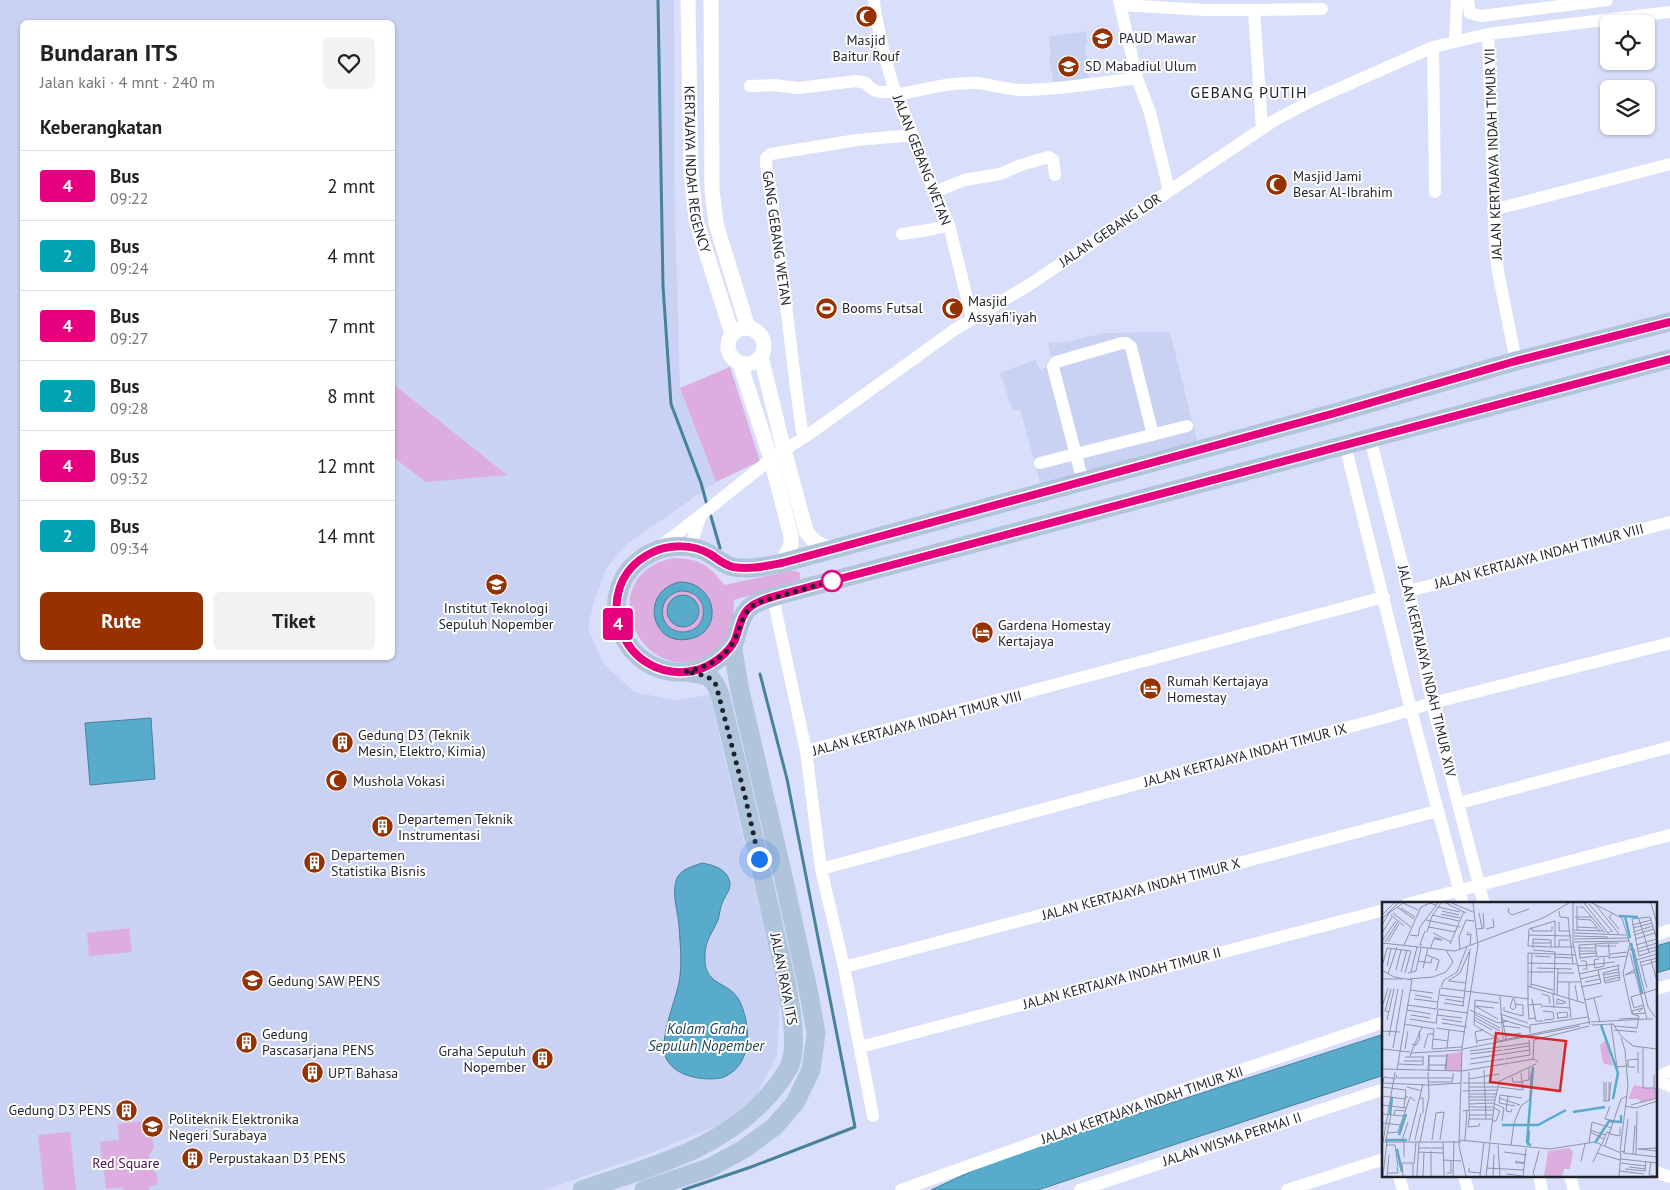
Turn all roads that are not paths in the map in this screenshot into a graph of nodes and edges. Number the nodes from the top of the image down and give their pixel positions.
1 (688, 0) edge
2 (711, 0) edge
3 (874, 0) edge
4 (1457, 0) edge
5 (1468, 0) edge
6 (1606, 0) edge
7 (1120, 3) edge
8 (1322, 9) dead end
9 (1254, 10) junction
10 (1670, 12) edge
11 (1488, 34) junction
12 (712, 36) junction
13 (690, 38) junction
14 (1455, 42) junction
15 (1433, 47) junction
16 (1137, 78) junction
17 (750, 86) dead end
18 (896, 94) junction
19 (1262, 128) junction
20 (913, 135) junction
21 (1670, 164) edge
22 (1055, 175) dead end
23 (1169, 190) junction
24 (935, 192) junction
25 (1435, 192) dead end
26 (1493, 210) junction
27 (949, 225) junction
28 (902, 234) dead end
29 (972, 319) junction
30 (1670, 322) edge
31 (748, 328) junction
32 (732, 334) junction
33 (761, 357) junction
34 (1670, 359) edge
35 (1516, 361) junction
36 (740, 364) junction
37 (1335, 413) junction
38 (1187, 426) dead end
39 (1153, 435) junction
40 (803, 438) junction
41 (1370, 438) junction
42 (1345, 445) junction
43 (784, 450) junction
44 (1076, 454) junction
45 (770, 459) junction
46 (1040, 463) dead end
47 (1083, 482) junction
48 (706, 511) junction
49 (1670, 522) edge
50 (690, 547) junction
51 (828, 550) junction
52 (651, 553) junction
53 (789, 561) junction
54 (832, 581) junction
55 (805, 588) junction
56 (1409, 591) junction
57 (1384, 597) junction
58 (773, 598) junction
59 (734, 641) junction
60 (1670, 643) edge
61 (685, 672) junction
62 (1432, 703) junction
63 (1411, 710) junction
64 (1670, 747) edge
65 (806, 751) junction
66 (1459, 803) junction
67 (1437, 811) junction
68 (1670, 835) edge
69 (821, 869) junction
70 (1479, 885) junction
71 (786, 889) junction
72 (1459, 890) junction
73 (766, 894) junction
74 (1414, 902) edge
75 (1462, 902) edge
76 (1483, 902) edge
77 (1382, 911) edge
78 (792, 913) junction
79 (771, 916) junction
80 (1670, 930) edge
81 (1658, 934) edge
82 (844, 967) junction
83 (1382, 1023) edge
84 (860, 1047) junction
85 (1670, 1071) edge
86 (1658, 1078) edge
87 (1658, 1080) edge
88 (1670, 1086) edge
89 (1382, 1090) edge
90 (873, 1116) dead end
91 (1382, 1160) edge
92 (1658, 1173) edge
93 (1670, 1177) edge
94 (582, 1190) edge
95 (644, 1190) edge
96 (901, 1190) edge
97 (1080, 1190) edge
98 (1287, 1190) edge

1 - 13 street, KERTAJAYA INDAH REGENCY
2 - 12 street, KERTAJAYA INDAH REGENCY
3 - 18 street, JALAN GEBANG WETAN
4 - 14 street
5 - 6 street
7 - 9 street
7 - 16 street
8 - 9 street
9 - 19 street
10 - 11 street, JALAN GEBANG LOR
11 - 14 street, JALAN GEBANG LOR
11 - 26 street, JALAN KERTAJAYA INDAH TIMUR VII
12 - 13 street
12 - 31 street, KERTAJAYA INDAH REGENCY
13 - 32 street, KERTAJAYA INDAH REGENCY
14 - 15 street, JALAN GEBANG LOR
15 - 19 street, JALAN GEBANG LOR
15 - 25 street
16 - 18 street
16 - 23 street
17 - 18 street
18 - 20 street, JALAN GEBANG WETAN
19 - 23 street, JALAN GEBANG LOR
20 - 24 street, JALAN GEBANG WETAN
20 - 40 street, GANG GEBANG WETAN
21 - 26 street
22 - 24 street
23 - 29 street, JALAN GEBANG LOR
24 - 27 street, JALAN GEBANG WETAN
26 - 35 street, JALAN KERTAJAYA INDAH TIMUR VII
27 - 28 street
27 - 29 street, JALAN GEBANG WETAN
29 - 40 street, JALAN GEBANG LOR
30 - 35 main road
31 - 32 street
31 - 33 street
32 - 36 street
33 - 36 street
33 - 43 street
34 - 41 main road
35 - 37 main road
36 - 45 street
37 - 42 main road
37 - 47 main road
38 - 39 street
39 - 44 street
39 - 44 street
40 - 43 street, JALAN GEBANG LOR
41 - 42 main road
41 - 56 street, JALAN KERTAJAYA INDAH TIMUR XIV
42 - 54 main road
42 - 57 street, JALAN KERTAJAYA INDAH TIMUR XIV
43 - 45 street
43 - 51 street
44 - 46 street
44 - 47 street
45 - 48 street
45 - 53 street
47 - 51 main road
48 - 50 street
48 - 52 street
49 - 56 street, JALAN KERTAJAYA INDAH TIMUR VIII
50 - 52 main road
50 - 53 main road
51 - 53 main road
51 - 54 main road
52 - 61 main road, JALAN RAYA ITS
53 - 55 main road
54 - 55 main road
55 - 58 main road
56 - 62 street, JALAN KERTAJAYA INDAH TIMUR XIV
57 - 63 street, JALAN KERTAJAYA INDAH TIMUR XIV
57 - 65 street, JALAN KERTAJAYA INDAH TIMUR VIII
58 - 59 main road
58 - 65 street
59 - 61 main road
59 - 71 main road, JALAN RAYA ITS
60 - 62 street, JALAN KERTAJAYA INDAH TIMUR IX
61 - 73 main road, JALAN RAYA ITS
62 - 63 street, JALAN KERTAJAYA INDAH TIMUR IX
62 - 66 street, JALAN KERTAJAYA INDAH TIMUR XIV
63 - 67 street, JALAN KERTAJAYA INDAH TIMUR XIV
63 - 69 street, JALAN KERTAJAYA INDAH TIMUR IX
64 - 66 street
65 - 69 street, JALAN KERTAJAYA INDAH TIMUR VIII
66 - 70 street, JALAN KERTAJAYA INDAH TIMUR XIV
67 - 72 street, JALAN KERTAJAYA INDAH TIMUR XIV
67 - 82 street, JALAN KERTAJAYA INDAH TIMUR X
68 - 70 street
69 - 82 street, JALAN KERTAJAYA INDAH TIMUR VIII
70 - 72 street
70 - 76 street, JALAN KERTAJAYA INDAH TIMUR XIV
71 - 73 main road
71 - 78 main road, JALAN RAYA ITS
72 - 74 street
72 - 75 street, JALAN KERTAJAYA INDAH TIMUR XIV
73 - 79 main road, JALAN RAYA ITS
77 - 84 street, JALAN KERTAJAYA INDAH TIMUR II
78 - 79 main road
78 - 95 main road, JALAN RAYA ITS
79 - 94 main road, JALAN RAYA ITS
80 - 81 street
82 - 84 street, JALAN KERTAJAYA INDAH TIMUR VIII
83 - 96 street, JALAN KERTAJAYA INDAH TIMUR XII
84 - 90 street, JALAN KERTAJAYA INDAH TIMUR VIII
85 - 86 street
87 - 88 street
89 - 97 street, JALAN WISMA PERMAI II
91 - 98 street
92 - 93 street

